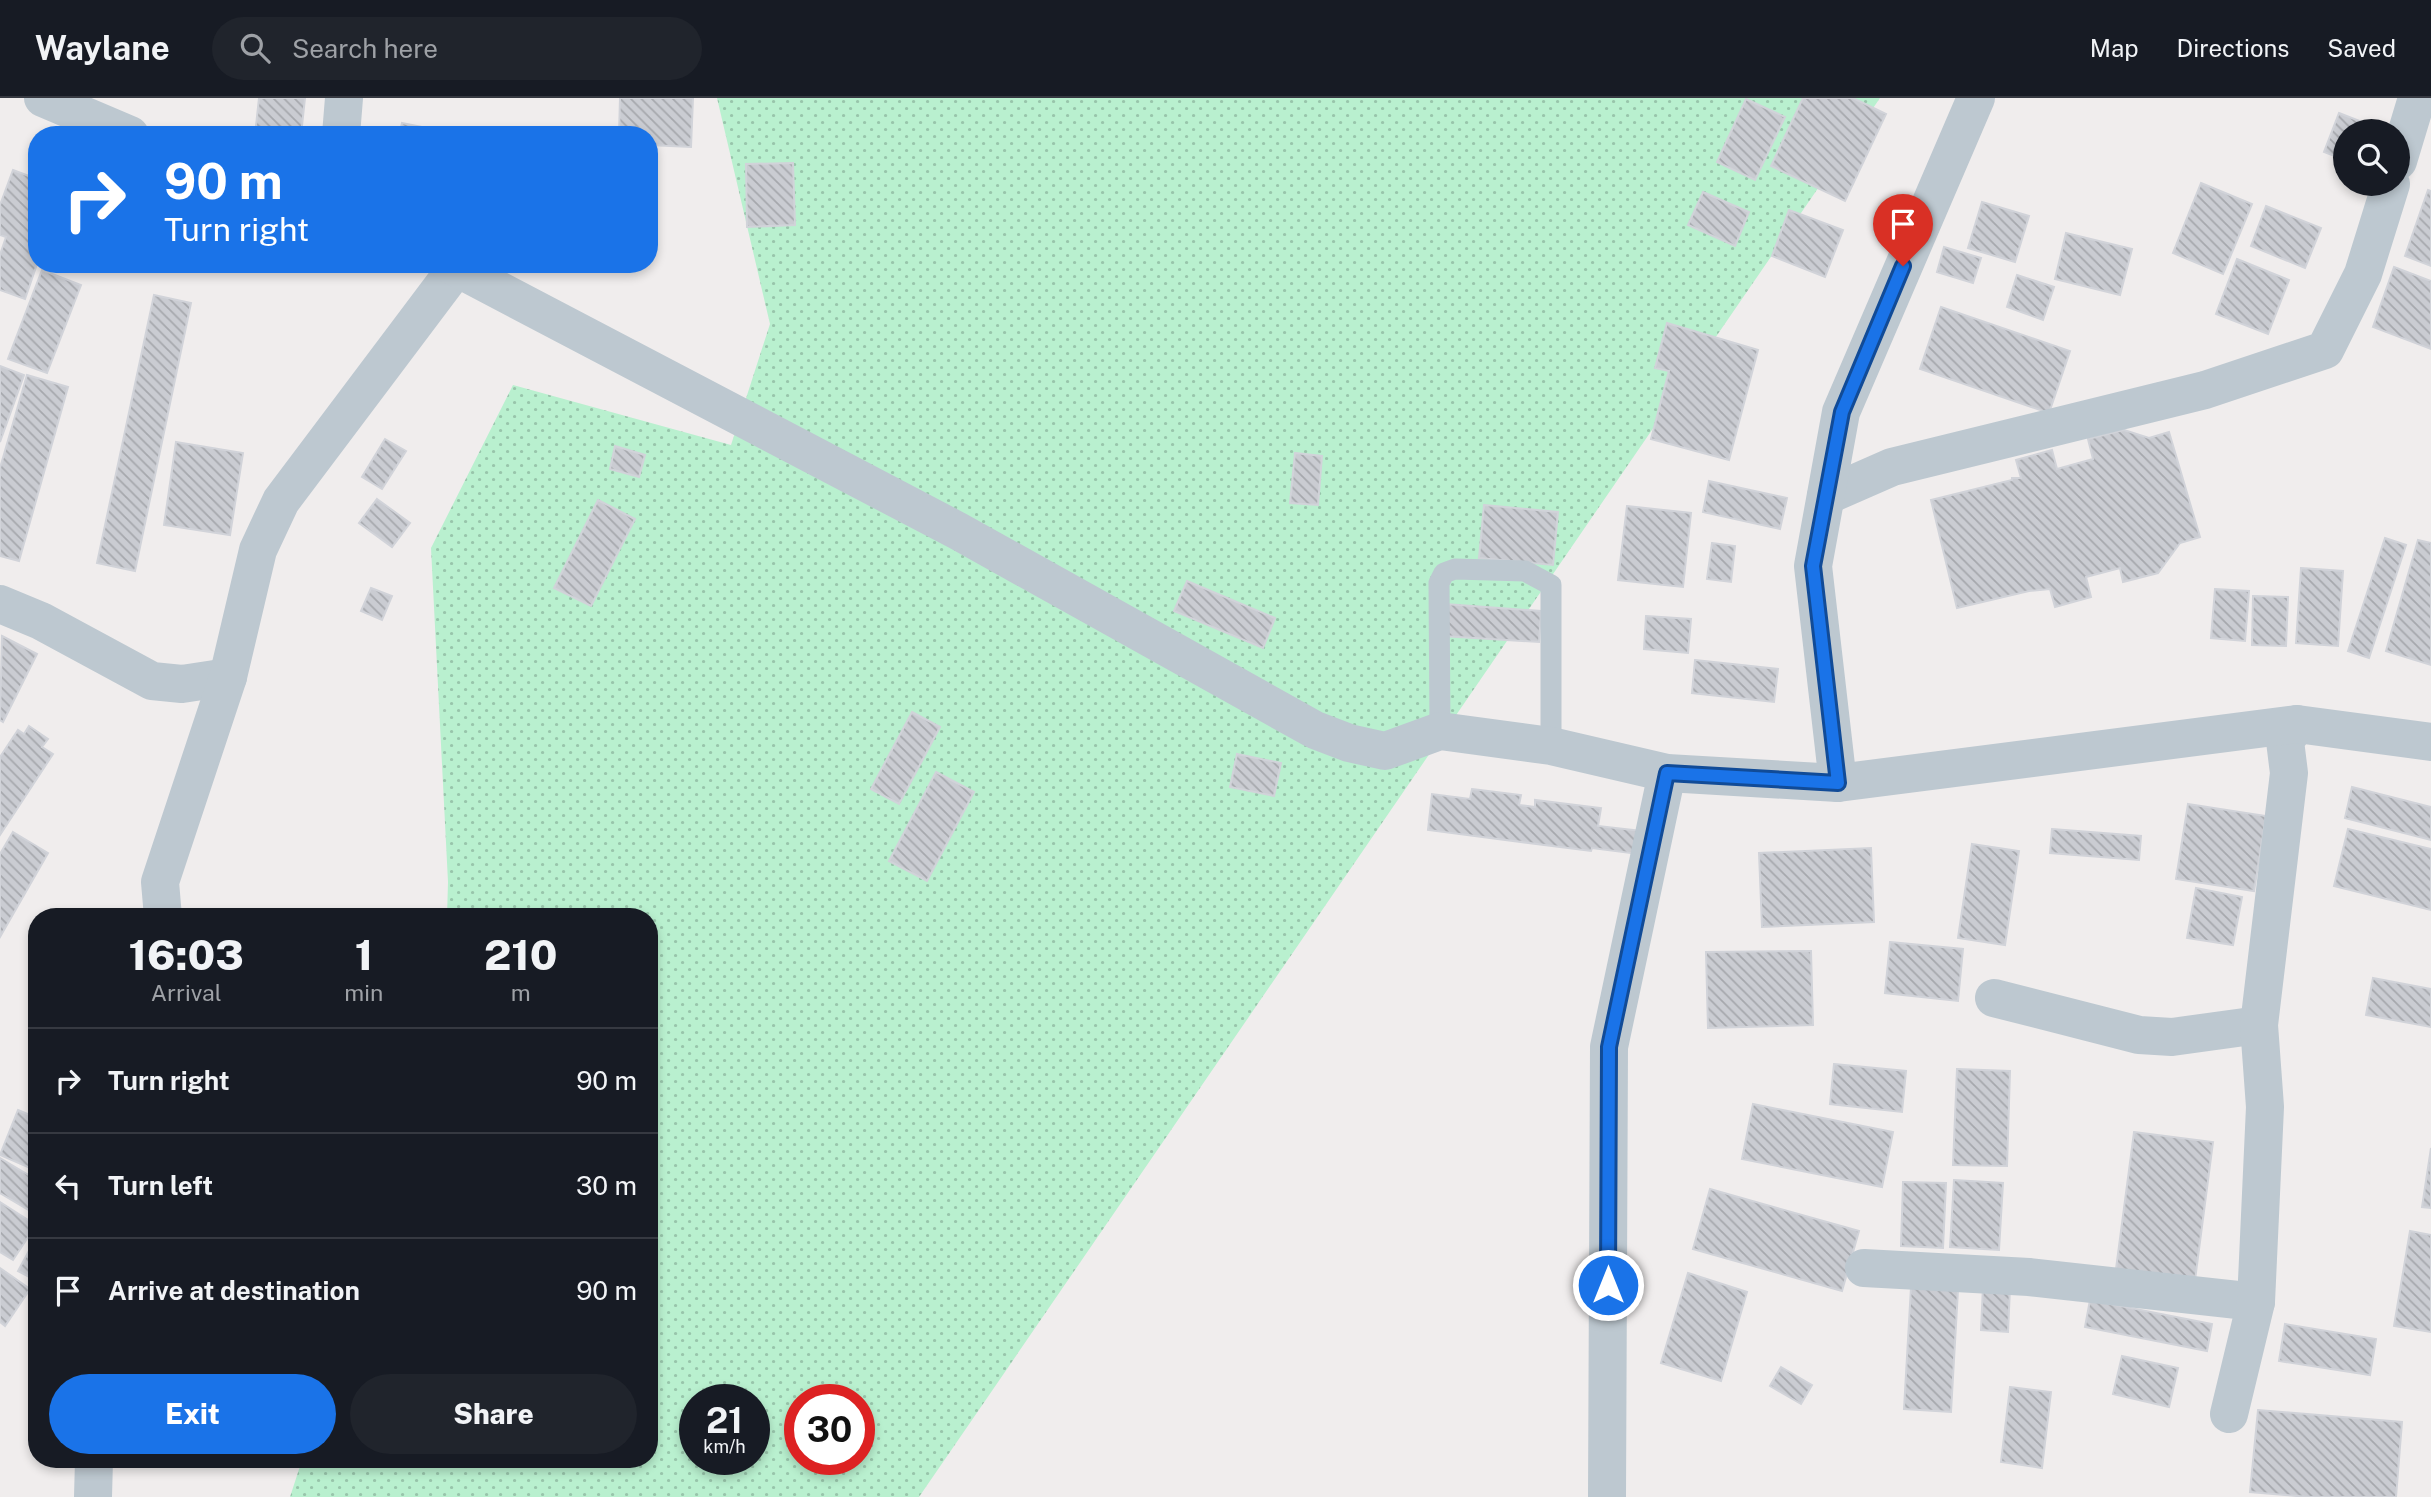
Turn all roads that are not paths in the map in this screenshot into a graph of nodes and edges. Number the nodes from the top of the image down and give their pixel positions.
1 (43, 98) edge
2 (344, 98) edge
3 (1976, 98) edge
4 (2417, 98) edge
5 (2410, 121) edge
6 (109, 126) edge
7 (342, 126) edge
8 (2387, 196) edge
9 (448, 273) edge
10 (467, 273) edge
11 (1826, 496) junction
12 (0, 604) edge
13 (228, 677) junction
14 (2297, 724) junction
15 (1440, 731) junction
16 (2431, 743) edge
17 (1551, 746) junction
18 (1667, 773) junction
19 (1838, 783) junction
20 (162, 908) edge
21 (1994, 998) dead end
22 (2259, 1026) junction
23 (1864, 1268) dead end
24 (2256, 1302) junction
25 (2229, 1413) dead end
26 (94, 1468) edge
27 (93, 1497) edge
28 (1607, 1497) edge

1 - 6 street
2 - 7 street
3 - 11 street
4 - 5 street
8 - 11 street
9 - 13 street
10 - 15 street
11 - 19 street
12 - 13 street
13 - 20 street
14 - 16 street
14 - 19 street
14 - 22 street
15 - 17 street
15 - 17 lane
17 - 18 street
18 - 19 street
18 - 28 street
21 - 22 street
22 - 24 street
23 - 24 street
24 - 25 street
26 - 27 street

